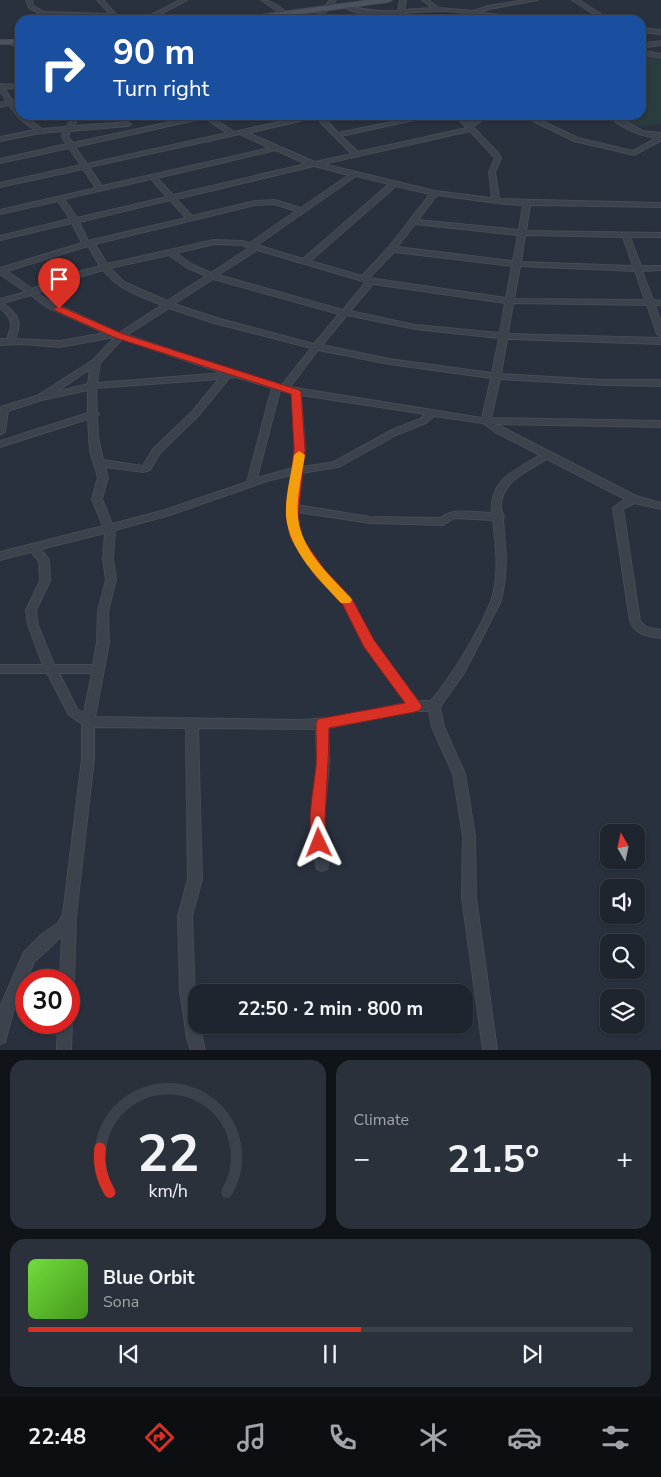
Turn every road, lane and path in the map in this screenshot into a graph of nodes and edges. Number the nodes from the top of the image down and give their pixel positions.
1 (29, 0) edge
2 (100, 0) edge
3 (184, 0) edge
4 (264, 0) edge
5 (333, 0) edge
6 (388, 0) edge
7 (403, 0) edge
8 (425, 0) edge
9 (535, 0) edge
10 (575, 0) edge
11 (346, 6) junction
12 (327, 9) junction
13 (438, 10) junction
14 (401, 12) junction
15 (42, 14) joint
16 (84, 15) edge
17 (114, 15) edge
18 (155, 15) edge
19 (284, 15) edge
20 (297, 15) edge
21 (320, 15) edge
22 (402, 15) edge
23 (442, 15) edge
24 (477, 15) joint
25 (600, 15) edge
26 (646, 30) edge
27 (661, 32) edge
28 (0, 42) edge
29 (9, 42) junction
30 (15, 42) edge
31 (661, 42) edge
32 (15, 44) edge
33 (646, 44) edge
34 (646, 53) edge
35 (661, 56) edge
36 (0, 86) edge
37 (15, 87) edge
38 (15, 101) edge
39 (10, 102) junction
40 (0, 104) edge
41 (15, 109) edge
42 (27, 120) edge
43 (74, 120) edge
44 (127, 120) edge
45 (186, 120) edge
46 (215, 120) edge
47 (296, 120) edge
48 (324, 120) edge
49 (410, 120) edge
50 (463, 120) edge
51 (480, 120) edge
52 (534, 120) edge
53 (618, 120) edge
54 (128, 124) junction
55 (67, 128) junction
56 (471, 128) junction
57 (45, 130) junction
58 (134, 132) junction
59 (237, 133) junction
60 (337, 135) junction
61 (658, 136) edge
62 (65, 137) junction
63 (0, 139) edge
64 (70, 146) junction
65 (277, 148) junction
66 (357, 155) junction
67 (0, 161) edge
68 (314, 164) junction
69 (85, 166) junction
70 (356, 174) junction
71 (152, 176) junction
72 (395, 183) junction
73 (0, 185) edge
74 (100, 188) junction
75 (435, 193) junction
76 (60, 198) junction
77 (171, 198) junction
78 (496, 201) junction
79 (527, 204) junction
80 (661, 205) edge
81 (300, 210) junction
82 (0, 212) edge
83 (191, 219) junction
84 (75, 220) junction
85 (412, 222) junction
86 (522, 233) junction
87 (626, 235) junction
88 (661, 235) edge
89 (0, 238) edge
90 (88, 244) junction
91 (253, 246) junction
92 (392, 249) junction
93 (170, 252) junction
94 (304, 262) junction
95 (516, 265) junction
96 (106, 267) junction
97 (661, 268) edge
98 (637, 269) junction
99 (1, 270) edge
100 (213, 275) junction
101 (368, 280) junction
102 (30, 293) junction
103 (510, 301) junction
104 (0, 302) edge
105 (652, 303) junction
106 (661, 303) edge
107 (167, 305) junction
108 (344, 313) junction
109 (661, 334) edge
110 (0, 335) edge
111 (117, 335) junction
112 (503, 336) junction
113 (10, 340) junction
114 (661, 341) edge
115 (0, 342) edge
116 (315, 348) junction
117 (96, 362) junction
118 (237, 374) junction
119 (226, 376) junction
120 (496, 377) junction
121 (661, 383) edge
122 (92, 386) junction
123 (286, 389) junction
124 (40, 398) junction
125 (2, 409) edge
126 (94, 414) junction
127 (432, 414) junction
128 (486, 421) junction
129 (661, 424) edge
130 (0, 432) edge
131 (0, 444) edge
132 (547, 455) junction
133 (99, 463) junction
134 (298, 472) junction
135 (251, 483) junction
136 (633, 499) junction
137 (661, 506) edge
138 (292, 508) junction
139 (498, 517) junction
140 (110, 529) junction
141 (34, 548) junction
142 (0, 556) edge
143 (661, 634) edge
144 (0, 669) edge
145 (98, 669) junction
146 (53, 670) junction
147 (415, 706) junction
148 (434, 706) junction
149 (88, 722) junction
150 (322, 723) junction
151 (192, 724) junction
152 (322, 865) dead end
153 (70, 915) junction
154 (68, 969) edge
155 (3, 1015) edge
156 (65, 1034) edge
157 (0, 1037) edge
158 (64, 1050) edge
159 (198, 1050) edge
160 (490, 1050) edge

1 - 15 street
2 - 17 street
3 - 18 street
4 - 19 street
5 - 12 street
6 - 11 street
7 - 14 street
8 - 13 street
9 - 24 street
10 - 25 street
11 - 12 street
11 - 14 street
12 - 20 street
12 - 21 street
13 - 14 street
13 - 23 street
13 - 24 street
14 - 22 street
15 - 16 street
26 - 27 street
28 - 29 street
29 - 30 street
29 - 32 street
31 - 33 street
34 - 35 street
36 - 37 street
36 - 39 street
38 - 39 street
39 - 40 street
39 - 41 street
42 - 57 street
43 - 55 street
44 - 54 street
45 - 58 street
46 - 59 street
47 - 59 street
48 - 60 street
49 - 60 street
50 - 56 street
51 - 56 street
52 - 61 street
53 - 61 street
54 - 55 street
54 - 58 street
55 - 57 street
55 - 62 street
56 - 66 street
56 - 78 street
57 - 62 street
57 - 63 street
58 - 64 street
59 - 65 street
59 - 69 street
60 - 66 street
62 - 64 street
64 - 67 street
64 - 69 street
65 - 68 street
65 - 71 street
66 - 68 street
68 - 70 street
68 - 77 street
69 - 73 street
69 - 74 street
70 - 72 street
70 - 81 street
71 - 74 street
71 - 77 street
72 - 75 street
72 - 94 street
74 - 76 street
75 - 78 street
75 - 85 street
76 - 82 street
76 - 84 street
77 - 83 street
77 - 84 street
78 - 79 street
79 - 80 street
79 - 86 street
81 - 83 street
81 - 91 street
83 - 90 street
84 - 89 street
84 - 90 street
85 - 86 street
85 - 92 street
86 - 87 street
86 - 95 street
87 - 88 street
87 - 98 street
90 - 96 street
90 - 99 street
91 - 93 street
91 - 94 street
91 - 100 street
92 - 95 street
92 - 101 street
93 - 96 street
93 - 100 street
94 - 101 street
95 - 98 street
95 - 103 street
96 - 102 street
96 - 107 street
97 - 98 street
98 - 105 street
99 - 102 street
100 - 107 street
100 - 108 street
101 - 103 street
101 - 108 street
102 - 104 street
102 - 111 street
103 - 105 street
103 - 112 street
104 - 113 street
105 - 106 street
105 - 109 street
107 - 111 street
107 - 116 street
108 - 112 street
108 - 116 street
110 - 113 street
111 - 113 street
111 - 117 street
111 - 118 street
112 - 114 street
112 - 120 street
113 - 115 street
116 - 120 street
116 - 123 street
117 - 122 street
117 - 124 street
118 - 119 street
118 - 123 street
119 - 122 street
119 - 133 street
120 - 121 street
120 - 128 street
122 - 124 street
122 - 126 street
123 - 127 street
123 - 134 street
123 - 135 street
124 - 125 street
125 - 130 street
126 - 131 street
126 - 133 street
127 - 128 street
127 - 134 street
128 - 129 street
128 - 132 street
132 - 136 street
132 - 139 street
133 - 140 street
134 - 135 street
134 - 138 street
135 - 140 street
136 - 137 street
136 - 143 street
138 - 139 street
138 - 147 street
139 - 148 street
140 - 141 street
140 - 145 street
141 - 142 street
141 - 146 street
144 - 146 street
145 - 146 street
145 - 149 street
146 - 149 street
147 - 148 street
147 - 150 street
148 - 160 street
149 - 151 street
149 - 153 street
150 - 151 street
150 - 152 street
151 - 159 street
153 - 154 street
153 - 155 street
155 - 157 street
156 - 158 street

